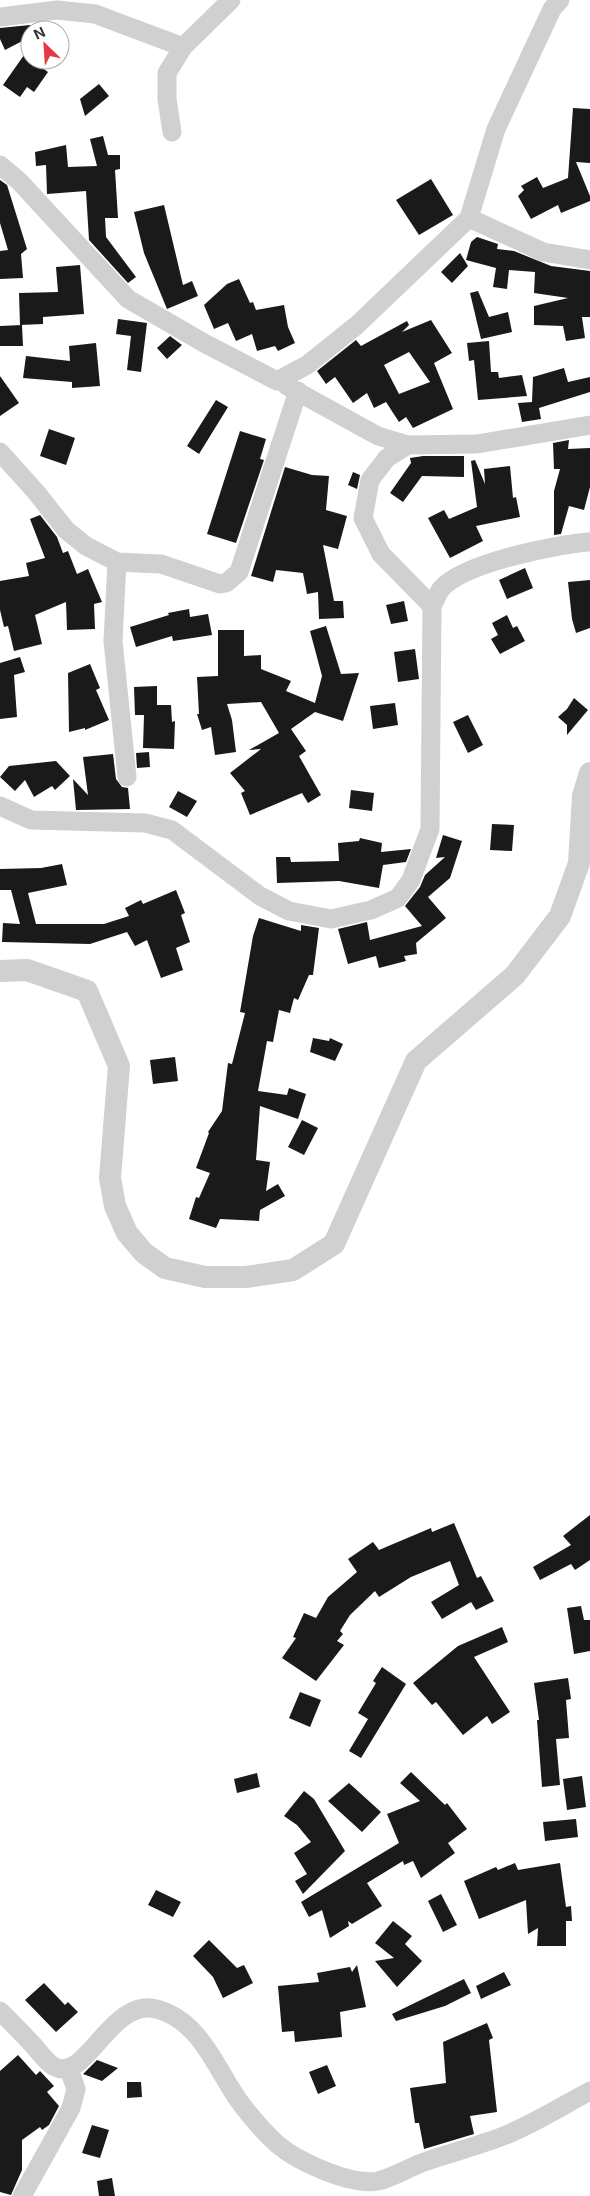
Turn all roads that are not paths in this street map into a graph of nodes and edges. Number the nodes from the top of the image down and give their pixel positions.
1 (231, 0) edge
2 (560, 0) edge
3 (0, 17) edge
4 (182, 47) junction
5 (172, 132) dead end
6 (0, 165) edge
7 (469, 218) junction
8 (590, 260) edge
9 (277, 381) junction
10 (298, 391) junction
11 (590, 425) edge
12 (408, 445) junction
13 (0, 452) edge
14 (590, 542) edge
15 (117, 562) junction
16 (432, 606) junction
17 (590, 773) edge
18 (127, 777) dead end
19 (0, 806) edge
20 (0, 972) edge
21 (0, 2010) edge
22 (69, 2069) junction
23 (590, 2091) edge
24 (22, 2196) edge

1 - 4 street
2 - 7 street
3 - 4 street
4 - 5 street
6 - 9 street
7 - 8 street
7 - 9 street
9 - 10 street
10 - 12 street
10 - 15 street
11 - 12 street
12 - 16 street
13 - 15 street
14 - 16 street
15 - 18 street
16 - 19 street
17 - 20 street
21 - 22 street
22 - 23 street
22 - 24 street

